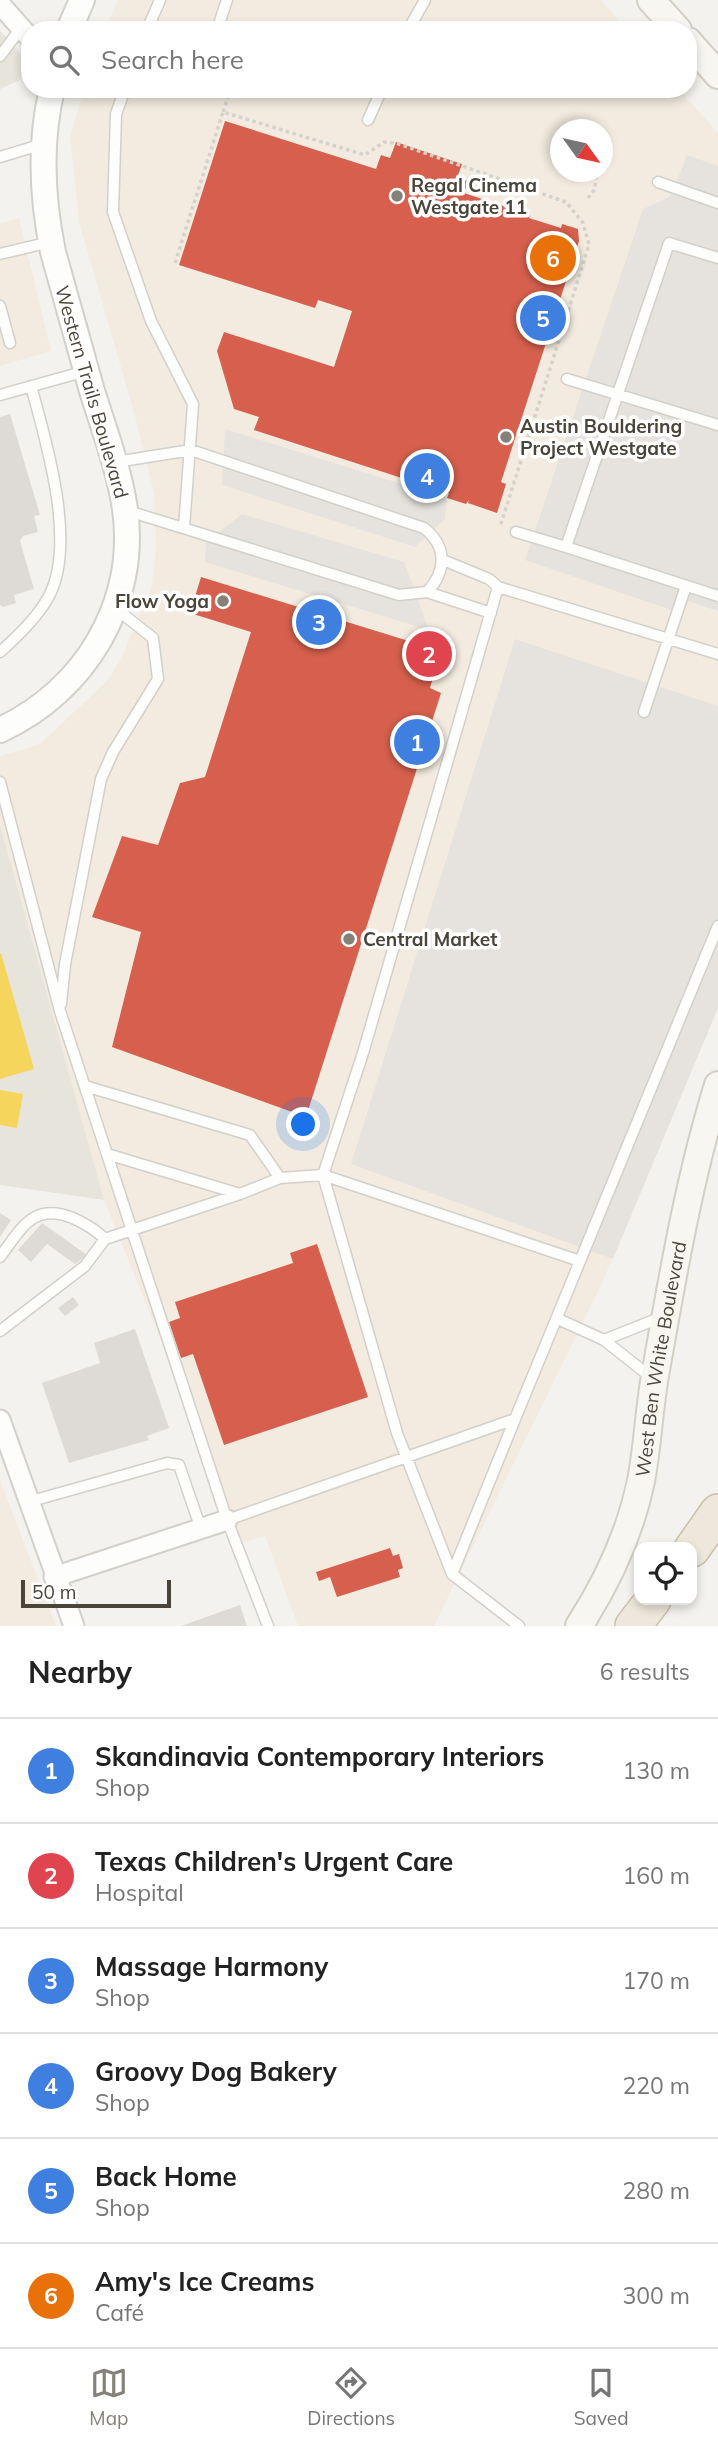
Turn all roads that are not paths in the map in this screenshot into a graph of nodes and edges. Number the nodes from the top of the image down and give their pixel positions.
1 (82, 0) edge
2 (160, 0) edge
3 (227, 0) edge
4 (425, 0) edge
5 (651, 0) edge
6 (0, 4) edge
7 (73, 21) edge
8 (151, 21) edge
9 (220, 21) edge
10 (413, 21) edge
11 (670, 21) edge
12 (21, 28) edge
13 (21, 37) edge
14 (697, 51) edge
15 (0, 56) edge
16 (718, 75) edge
17 (51, 98) edge
18 (122, 98) edge
19 (378, 98) edge
20 (368, 120) dead end
21 (44, 144) junction
22 (0, 156) edge
23 (658, 182) dead end
24 (718, 203) edge
25 (51, 242) junction
26 (0, 254) edge
27 (718, 258) edge
28 (0, 306) edge
29 (10, 342) dead end
30 (86, 370) junction
31 (567, 379) dead end
32 (31, 386) junction
33 (616, 392) junction
34 (0, 395) edge
35 (718, 425) edge
36 (191, 450) junction
37 (113, 462) junction
38 (125, 510) junction
39 (184, 528) junction
40 (516, 532) dead end
41 (566, 547) junction
42 (443, 561) junction
43 (686, 586) junction
44 (498, 587) junction
45 (427, 592) junction
46 (718, 596) edge
47 (115, 608) junction
48 (491, 613) junction
49 (668, 638) junction
50 (718, 652) edge
51 (0, 653) edge
52 (644, 712) dead end
53 (0, 730) edge
54 (0, 782) edge
55 (718, 926) edge
56 (60, 1011) junction
57 (85, 1086) junction
58 (718, 1086) edge
59 (107, 1154) junction
60 (323, 1175) junction
61 (280, 1178) junction
62 (240, 1194) junction
63 (131, 1229) junction
64 (105, 1239) junction
65 (0, 1257) edge
66 (580, 1261) junction
67 (666, 1315) junction
68 (558, 1319) junction
69 (0, 1331) edge
70 (604, 1340) junction
71 (654, 1380) junction
72 (515, 1419) junction
73 (0, 1420) edge
74 (407, 1458) junction
75 (28, 1502) junction
76 (718, 1512) edge
77 (227, 1520) junction
78 (201, 1529) junction
79 (697, 1542) edge
80 (452, 1574) junction
81 (54, 1577) junction
82 (649, 1605) edge
83 (74, 1626) edge
84 (268, 1626) edge
85 (519, 1626) edge
86 (579, 1626) edge
87 (633, 1626) edge

1 - 7 street
2 - 8 lane
3 - 9 lane
4 - 10 lane
5 - 11 main road
6 - 12 street
13 - 15 lane
14 - 16 main road
17 - 21 street, Western Trails Boulevard
18 - 36 lane
19 - 20 lane
21 - 22 lane
21 - 25 street, Western Trails Boulevard
23 - 24 lane
25 - 26 lane
25 - 30 street, Western Trails Boulevard
27 - 33 lane
28 - 29 lane
30 - 32 lane
30 - 37 street, Western Trails Boulevard
31 - 33 lane
32 - 34 lane
32 - 51 lane
33 - 35 lane
33 - 41 lane
36 - 37 lane
36 - 39 lane
36 - 42 lane
37 - 38 street, Western Trails Boulevard
38 - 39 lane
38 - 47 street, Western Trails Boulevard
39 - 45 lane
40 - 41 lane
41 - 43 lane
42 - 44 lane
42 - 45 lane
43 - 46 lane
43 - 49 lane
44 - 48 lane
44 - 49 lane
45 - 48 lane
47 - 53 street, Western Trails Boulevard
47 - 56 lane
48 - 60 lane
49 - 50 lane
49 - 52 lane
54 - 56 lane
55 - 66 lane
56 - 57 lane
57 - 59 lane
57 - 61 lane
58 - 67 main road, West Ben White Boulevard
59 - 62 lane
59 - 63 lane
60 - 61 lane
60 - 66 lane
60 - 74 lane
61 - 62 lane
62 - 63 lane
63 - 64 lane
63 - 77 lane
64 - 65 lane
64 - 69 lane
66 - 68 lane
67 - 70 lane
67 - 71 main road, West Ben White Boulevard
68 - 70 lane
68 - 72 lane
70 - 71 lane
71 - 86 main road, West Ben White Boulevard
72 - 74 lane
72 - 80 lane
73 - 75 street
74 - 77 lane
74 - 80 lane
75 - 78 lane
75 - 81 street
76 - 79 highway
77 - 78 street
77 - 84 lane
78 - 81 street
80 - 85 lane
81 - 83 street
82 - 87 highway

